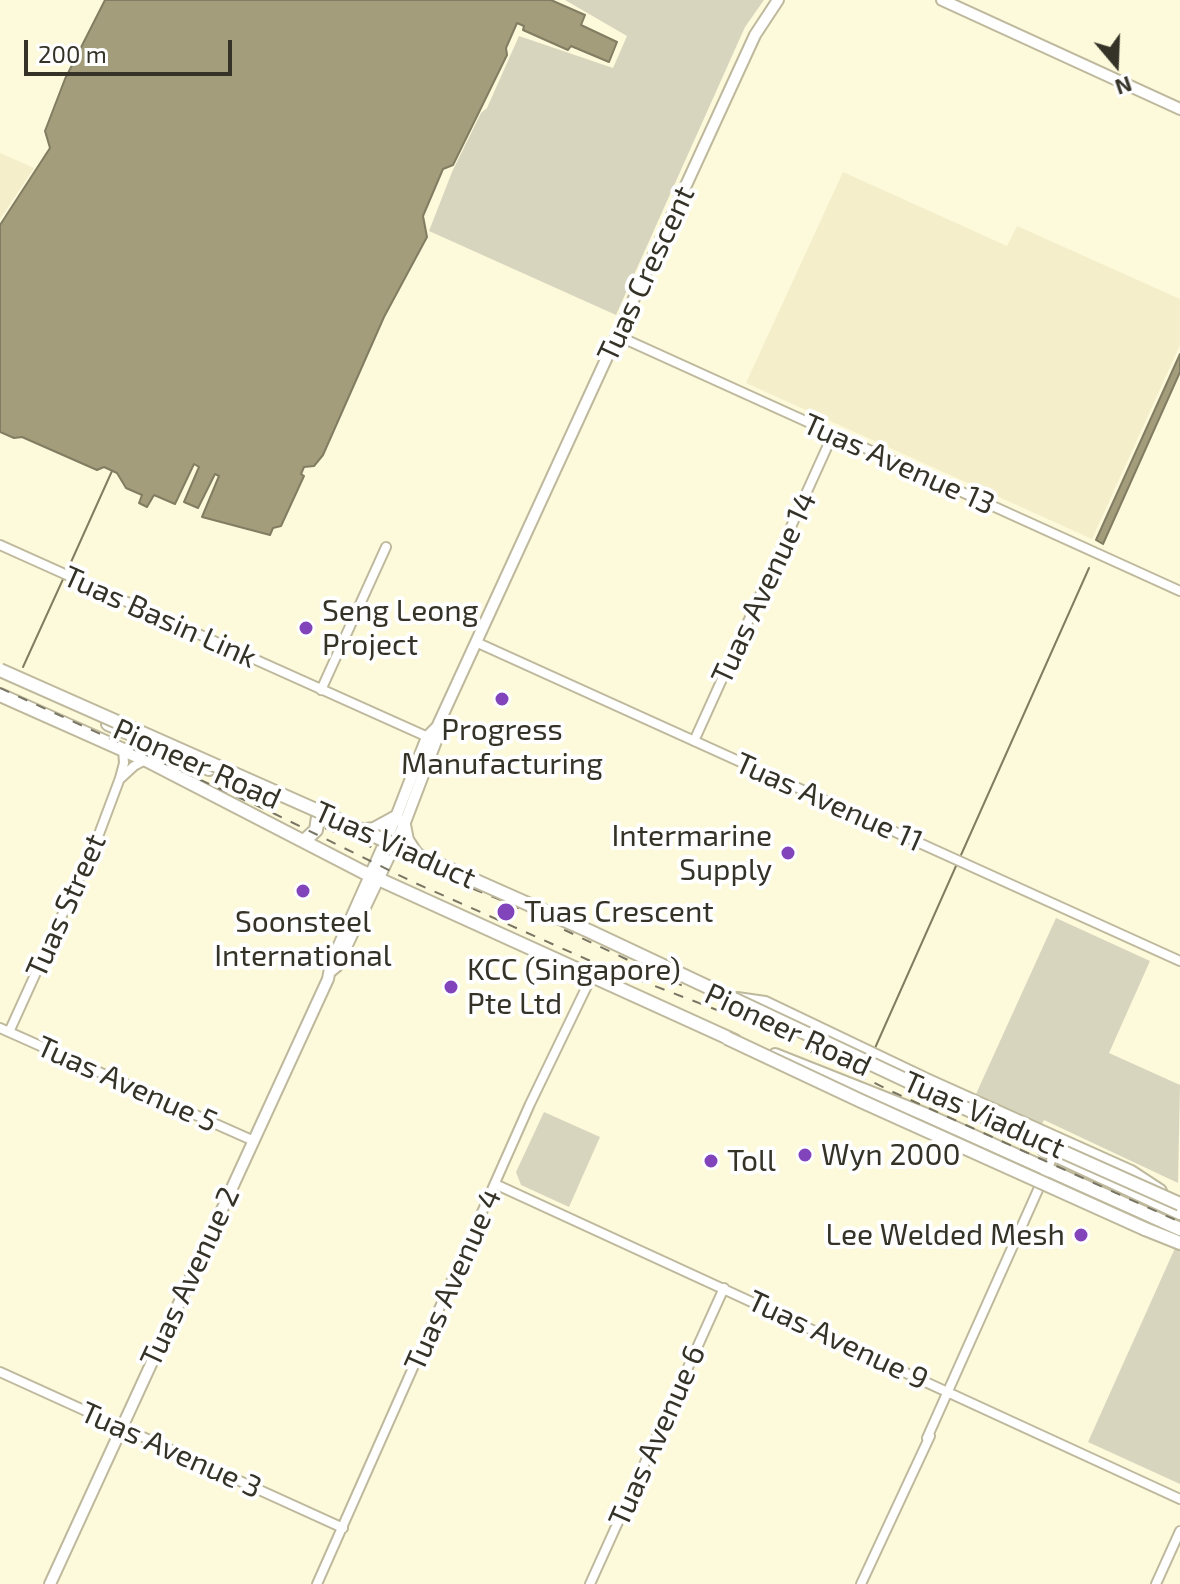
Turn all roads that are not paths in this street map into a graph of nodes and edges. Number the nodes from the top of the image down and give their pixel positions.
1 (778, 0) edge
2 (942, 0) edge
3 (1180, 109) edge
4 (618, 336) junction
5 (833, 434) junction
6 (0, 545) edge
7 (386, 547) dead end
8 (1180, 591) edge
9 (478, 643) junction
10 (0, 673) edge
11 (321, 690) junction
12 (0, 695) edge
13 (431, 739) junction
14 (694, 741) junction
15 (123, 749) junction
16 (146, 760) junction
17 (120, 778) junction
18 (318, 817) junction
19 (400, 821) junction
20 (354, 832) junction
21 (304, 841) junction
22 (388, 846) junction
23 (420, 860) junction
24 (374, 877) junction
25 (1180, 961) edge
26 (588, 976) junction
27 (734, 999) junction
28 (4, 1030) edge
29 (727, 1038) junction
30 (254, 1141) junction
31 (1054, 1154) junction
32 (1047, 1169) junction
33 (495, 1184) junction
34 (1180, 1204) edge
35 (1180, 1213) edge
36 (1180, 1229) edge
37 (1180, 1243) edge
38 (724, 1288) junction
39 (0, 1372) edge
40 (949, 1392) junction
41 (120, 1428) junction
42 (1180, 1499) edge
43 (343, 1528) junction
44 (1180, 1531) edge
45 (50, 1584) edge
46 (317, 1584) edge
47 (590, 1584) edge
48 (861, 1584) edge
49 (1156, 1584) edge

1 - 4 street, Tuas Crescent
2 - 3 street
4 - 5 street, Tuas Avenue 13
4 - 9 street, Tuas Crescent
5 - 8 street, Tuas Avenue 13
5 - 14 street, Tuas Avenue 14
6 - 11 street, Tuas Basin Link
7 - 11 street
9 - 13 street, Tuas Crescent
9 - 14 street, Tuas Avenue 11
10 - 18 main road, Pioneer Road
10 - 27 main road, Tuas Viaduct, bridge
11 - 13 street, Tuas Basin Link
12 - 15 main road, Pioneer Road
13 - 19 street, Tuas Crescent
14 - 25 street, Tuas Avenue 11
15 - 16 main road, Pioneer Road
15 - 17 street, Tuas Street
16 - 17 street
16 - 21 main road, Pioneer Road
17 - 28 street, Tuas Street
18 - 20 main road, Pioneer Road
18 - 21 main road
19 - 20 main road
19 - 22 street, Tuas Crescent
19 - 23 main road
20 - 22 main road, Pioneer Road
21 - 24 main road, Pioneer Road
22 - 23 main road, Pioneer Road
22 - 24 street, Tuas Crescent
23 - 31 main road, Pioneer Road
24 - 26 main road, Pioneer Road
24 - 30 street, Tuas Avenue 2
26 - 29 main road, Pioneer Road
26 - 33 street, Tuas Avenue 4
27 - 34 main road, Tuas Viaduct, bridge
27 - 34 main road
28 - 30 street, Tuas Avenue 5
29 - 32 main road, Pioneer Road
29 - 37 main road, bridge
30 - 41 street, Tuas Avenue 2
31 - 32 street
31 - 35 main road, Pioneer Road
32 - 36 main road, Pioneer Road
32 - 40 street
33 - 38 street, Tuas Avenue 9
33 - 43 street, Tuas Avenue 4
38 - 40 street, Tuas Avenue 9
38 - 47 street, Tuas Avenue 6
39 - 41 street, Tuas Avenue 3
40 - 42 street, Tuas Avenue 9
40 - 48 street
41 - 43 street, Tuas Avenue 3
41 - 45 street, Tuas Avenue 2
43 - 46 street, Tuas Avenue 4
44 - 49 street

